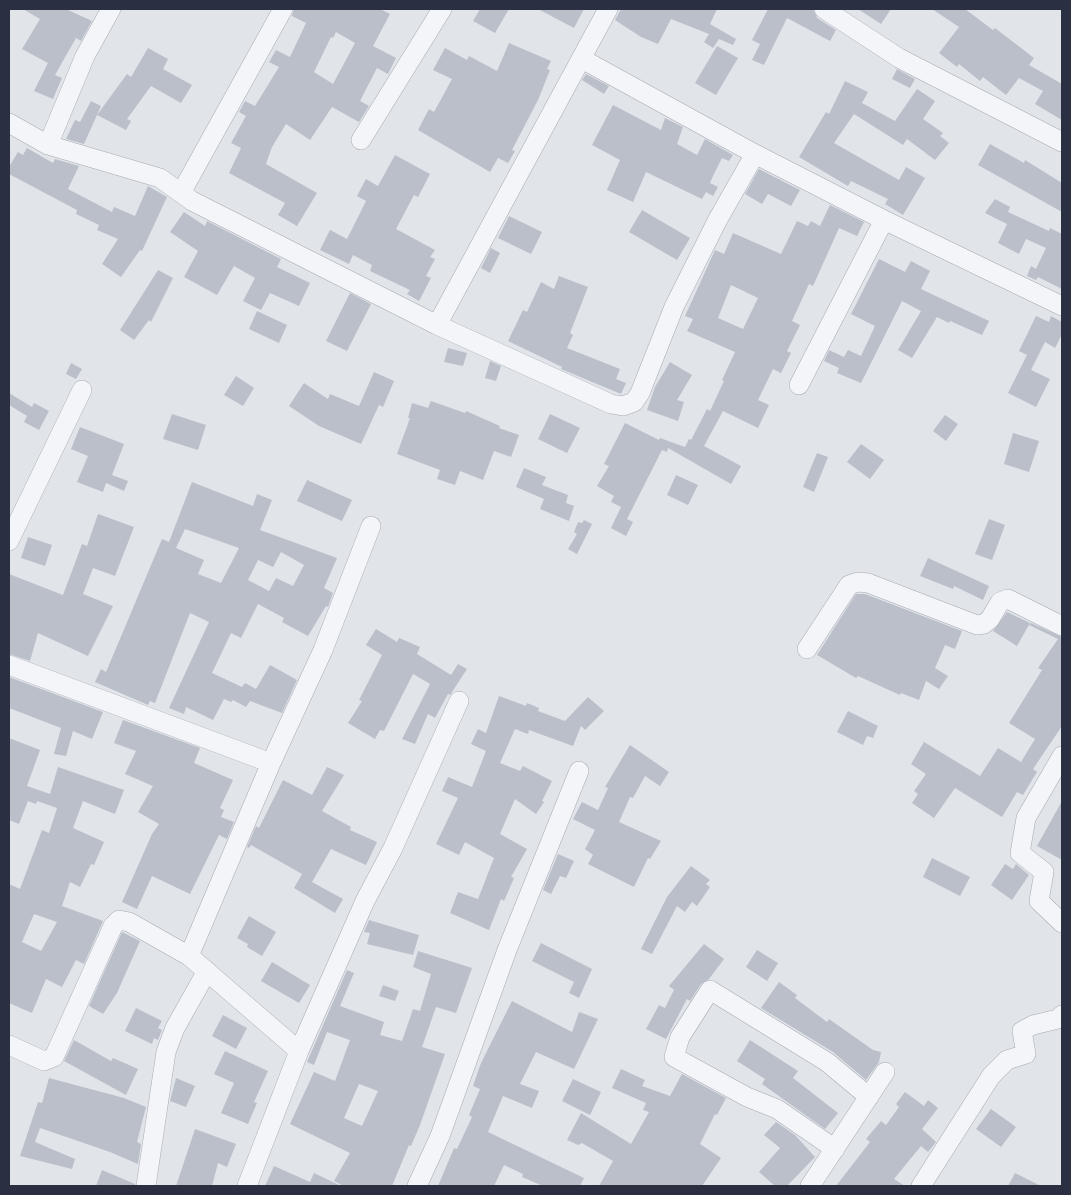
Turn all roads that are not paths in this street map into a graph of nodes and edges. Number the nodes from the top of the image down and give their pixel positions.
1 (111, 9) edge
2 (283, 9) edge
3 (442, 9) edge
4 (608, 9) edge
5 (824, 9) edge
6 (582, 59) junction
7 (9, 123) edge
8 (361, 140) dead end
9 (1062, 142) edge
10 (48, 145) junction
11 (755, 154) junction
12 (181, 193) junction
13 (884, 220) junction
14 (1062, 306) edge
15 (438, 325) junction
16 (799, 385) dead end
17 (82, 390) dead end
18 (371, 526) dead end
19 (9, 541) edge
20 (1062, 626) edge
21 (807, 649) dead end
22 (9, 665) edge
23 (459, 701) dead end
24 (1062, 756) edge
25 (270, 763) junction
26 (579, 771) dead end
27 (1062, 923) edge
28 (189, 956) junction
29 (207, 971) junction
30 (1062, 1015) edge
31 (9, 1045) edge
32 (299, 1051) junction
33 (885, 1072) dead end
34 (869, 1097) junction
35 (835, 1149) junction
36 (146, 1186) edge
37 (248, 1186) edge
38 (417, 1186) edge
39 (810, 1186) edge
40 (921, 1186) edge

1 - 10 street
2 - 12 street
3 - 8 street
4 - 6 street
5 - 9 street
6 - 11 street
6 - 15 street
7 - 10 street
10 - 12 street
11 - 13 street
11 - 15 street
12 - 15 street
13 - 14 street
13 - 16 street
17 - 19 street
18 - 25 street
20 - 21 street
22 - 25 street
23 - 32 street
24 - 27 street
25 - 28 street
26 - 38 street
28 - 29 street
28 - 31 street
29 - 32 street
29 - 36 street
30 - 40 street
32 - 37 street
33 - 34 street
34 - 35 street
34 - 35 street
35 - 39 street

